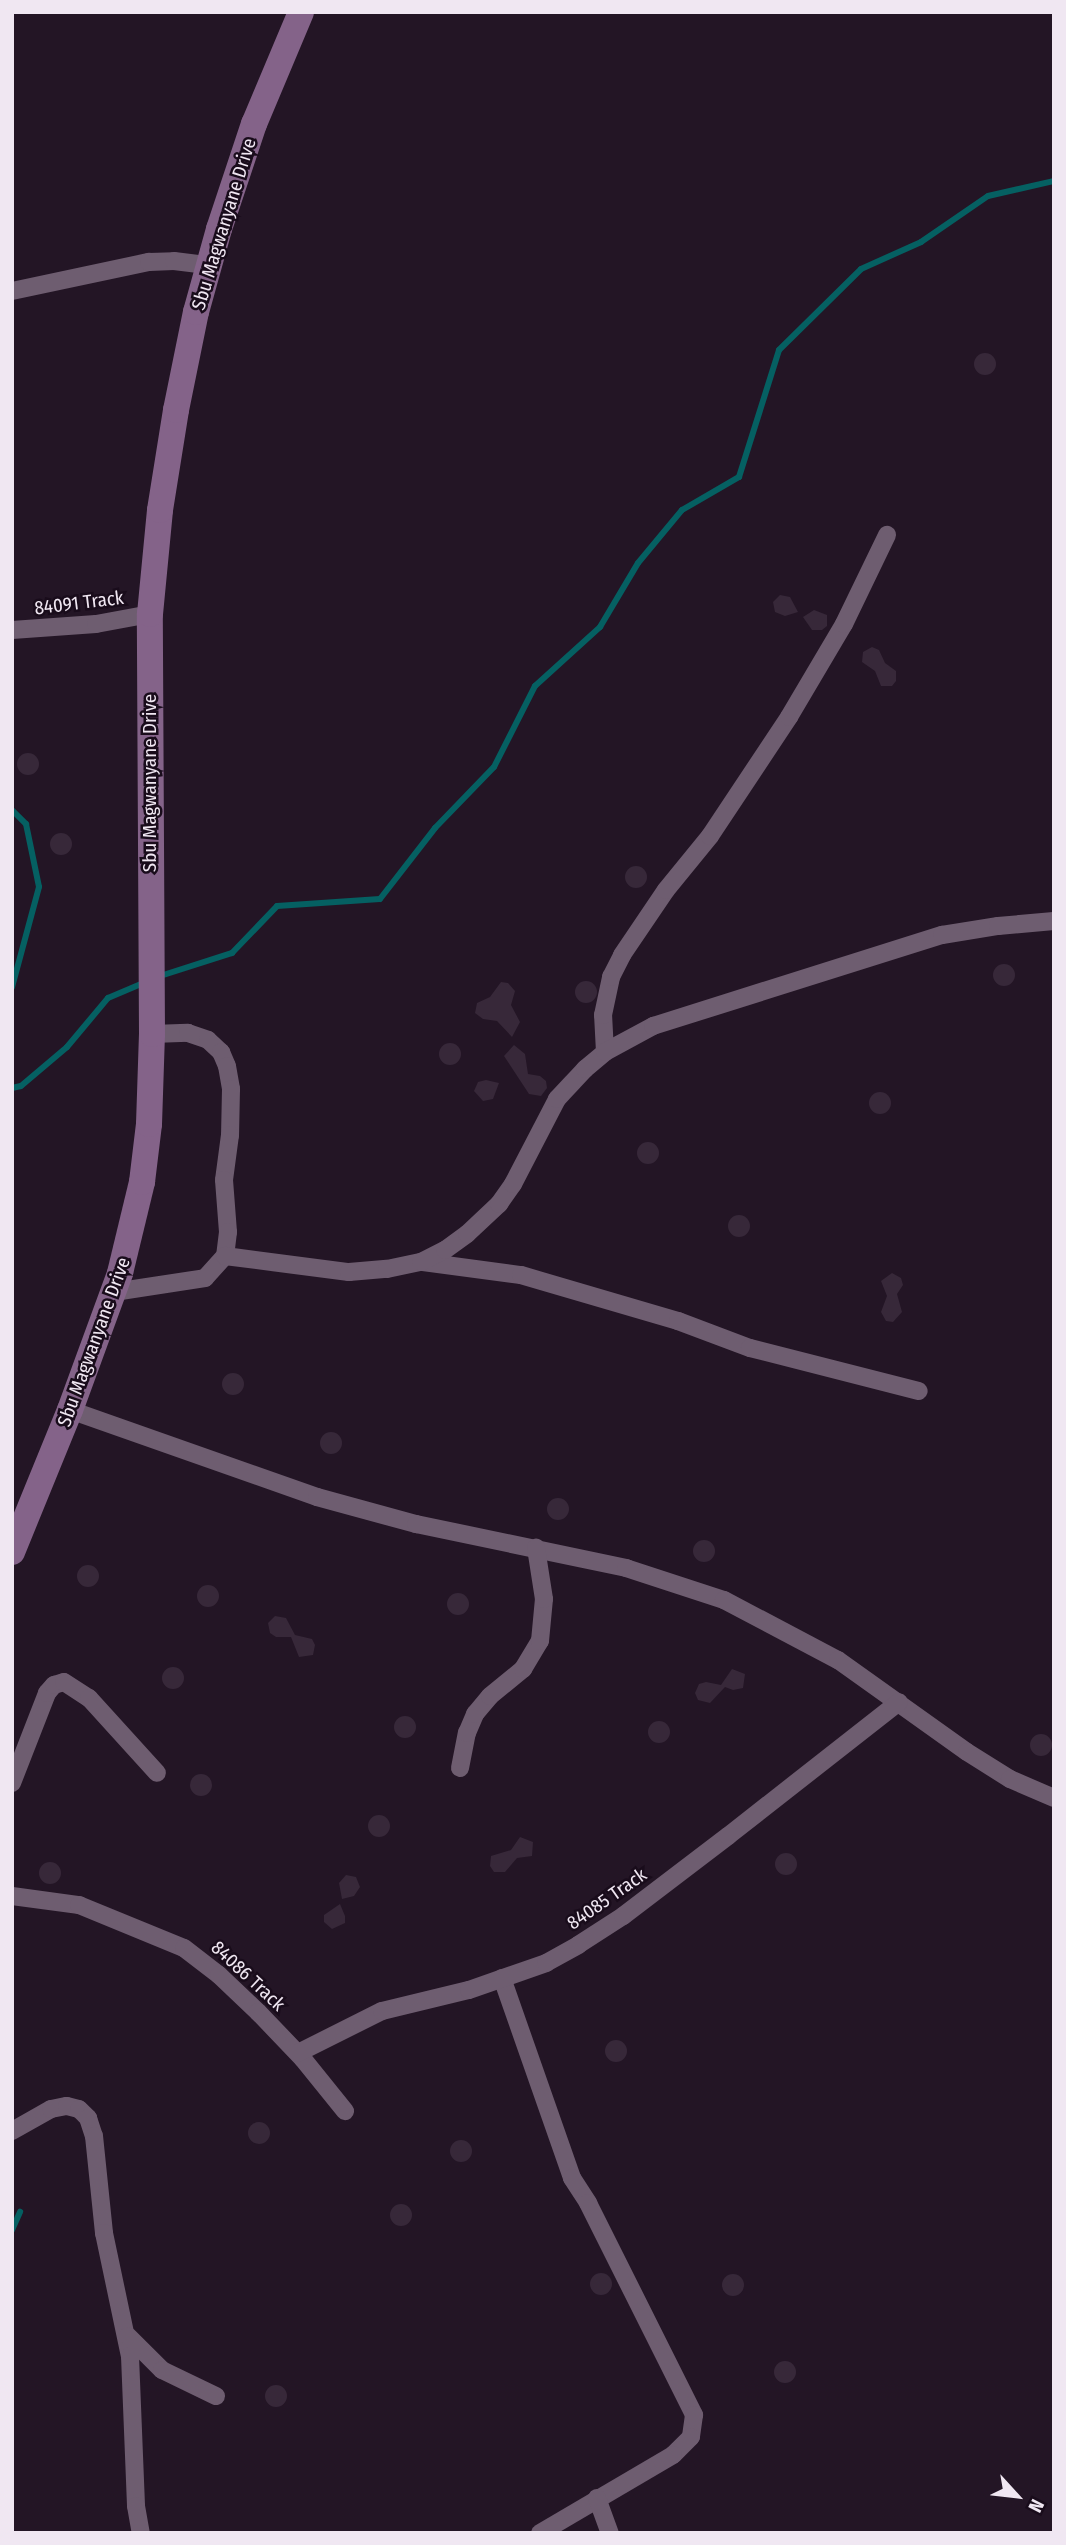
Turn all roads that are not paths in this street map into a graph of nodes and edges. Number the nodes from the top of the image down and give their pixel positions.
1 (301, 12) edge
2 (209, 265) junction
3 (12, 291) edge
4 (887, 535) dead end
5 (150, 614) junction
6 (12, 630) edge
7 (1054, 921) edge
8 (152, 1026) junction
9 (605, 1052) junction
10 (225, 1256) junction
11 (421, 1262) junction
12 (114, 1292) junction
13 (919, 1391) dead end
14 (70, 1410) junction
15 (536, 1548) junction
16 (12, 1552) edge
17 (899, 1702) junction
18 (460, 1768) dead end
19 (157, 1773) dead end
20 (12, 1783) edge
21 (1054, 1798) edge
22 (12, 1896) edge
23 (502, 1978) junction
24 (298, 2053) junction
25 (345, 2111) dead end
26 (12, 2131) edge
27 (126, 2333) junction
28 (216, 2396) dead end
29 (597, 2498) junction
30 (141, 2533) edge
31 (540, 2533) edge
32 (610, 2533) edge

1 - 2 main road, Sbu Magwanyane Drive
2 - 3 street
2 - 5 main road, Sbu Magwanyane Drive
4 - 9 street
5 - 6 street, 84091 Track
5 - 8 main road, Sbu Magwanyane Drive
7 - 9 street
8 - 10 street
8 - 12 main road, Sbu Magwanyane Drive
9 - 11 street
10 - 11 street
10 - 12 street
11 - 13 street
12 - 14 main road, Sbu Magwanyane Drive
14 - 15 street
14 - 16 main road, Sbu Magwanyane Drive
15 - 17 street
15 - 18 street
17 - 21 street
17 - 23 street, 84085 Track
19 - 20 street
22 - 24 street, 84086 Track
23 - 24 street, 84085 Track
23 - 29 street
24 - 25 street, 84086 Track
26 - 27 street
27 - 28 street
27 - 30 street
29 - 31 street
29 - 32 street

